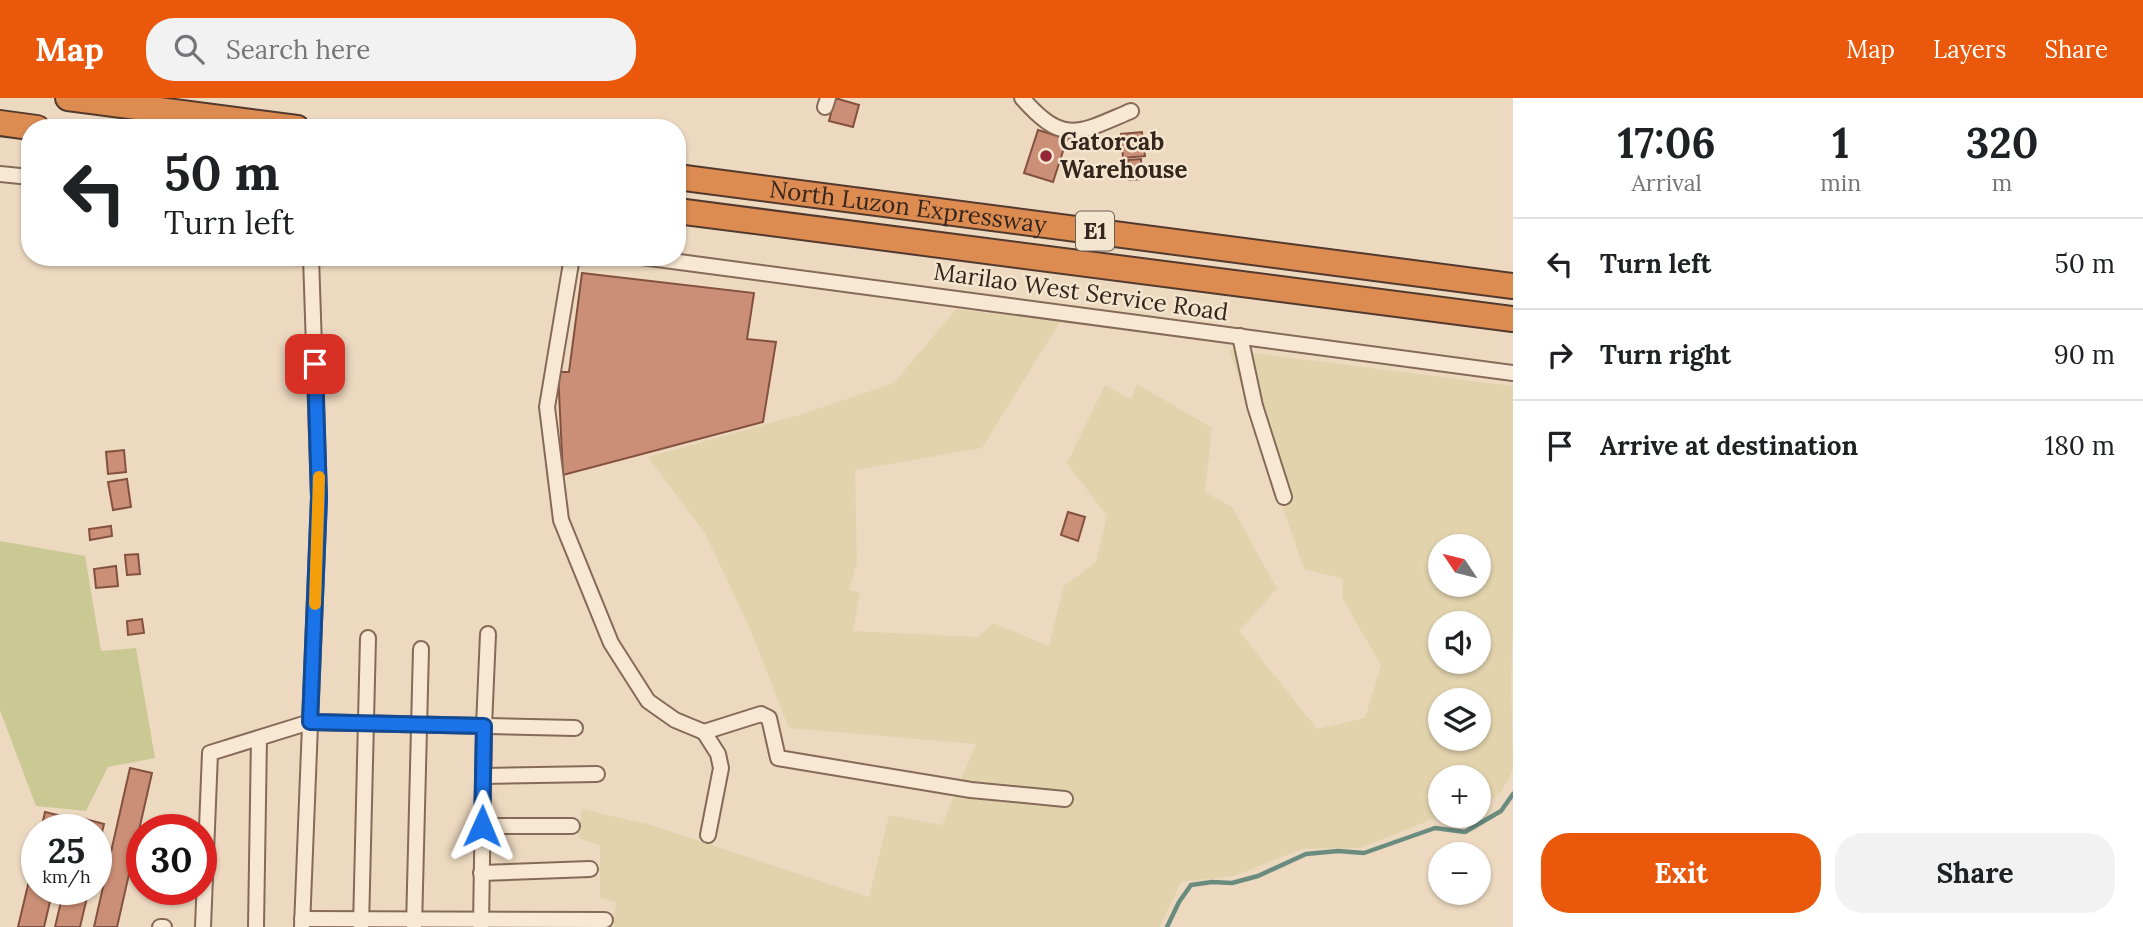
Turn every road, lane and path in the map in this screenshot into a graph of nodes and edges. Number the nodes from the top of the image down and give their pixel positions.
1 (68, 98) edge
2 (1022, 98) edge
3 (1131, 111) dead end
4 (228, 119) edge
5 (0, 123) edge
6 (21, 126) edge
7 (0, 174) edge
8 (21, 176) edge
9 (686, 178) edge
10 (686, 212) edge
11 (686, 263) edge
12 (311, 266) edge
13 (571, 266) edge
14 (1513, 286) edge
15 (1513, 319) edge
16 (1240, 336) junction
17 (1513, 373) edge
18 (1284, 497) dead end
19 (488, 635) dead end
20 (368, 638) dead end
21 (421, 649) dead end
22 (310, 722) junction
23 (366, 723) junction
24 (419, 723) junction
25 (484, 726) junction
26 (575, 728) dead end
27 (704, 732) junction
28 (259, 738) junction
29 (597, 774) dead end
30 (483, 776) junction
31 (1065, 799) dead end
32 (207, 814) edge
33 (482, 826) junction
34 (572, 826) dead end
35 (708, 835) dead end
36 (590, 869) dead end
37 (481, 873) junction
38 (203, 905) edge
39 (605, 920) dead end
40 (302, 923) edge
41 (361, 923) edge
42 (414, 923) edge
43 (480, 923) edge
44 (203, 927) edge
45 (256, 927) edge

1 - 4 highway
2 - 3 street
5 - 6 highway
7 - 8 street
9 - 14 highway, North Luzon Expressway / E1
10 - 15 highway, North Luzon Expressway / E1
11 - 16 street, Marilao West Service Road
12 - 22 street
13 - 27 street
16 - 17 street, Marilao West Service Road
16 - 18 street
19 - 25 street
20 - 23 street
21 - 24 street
22 - 23 street
22 - 28 street
22 - 40 street
23 - 24 street
23 - 41 street
24 - 25 street
24 - 42 street
25 - 26 street
25 - 30 street
27 - 31 street
27 - 35 street
28 - 32 street
28 - 45 street
29 - 30 street
30 - 33 street
33 - 34 street
33 - 37 street
36 - 37 street
37 - 43 street
38 - 44 street
39 - 43 street
40 - 41 street
41 - 42 street
42 - 43 street

